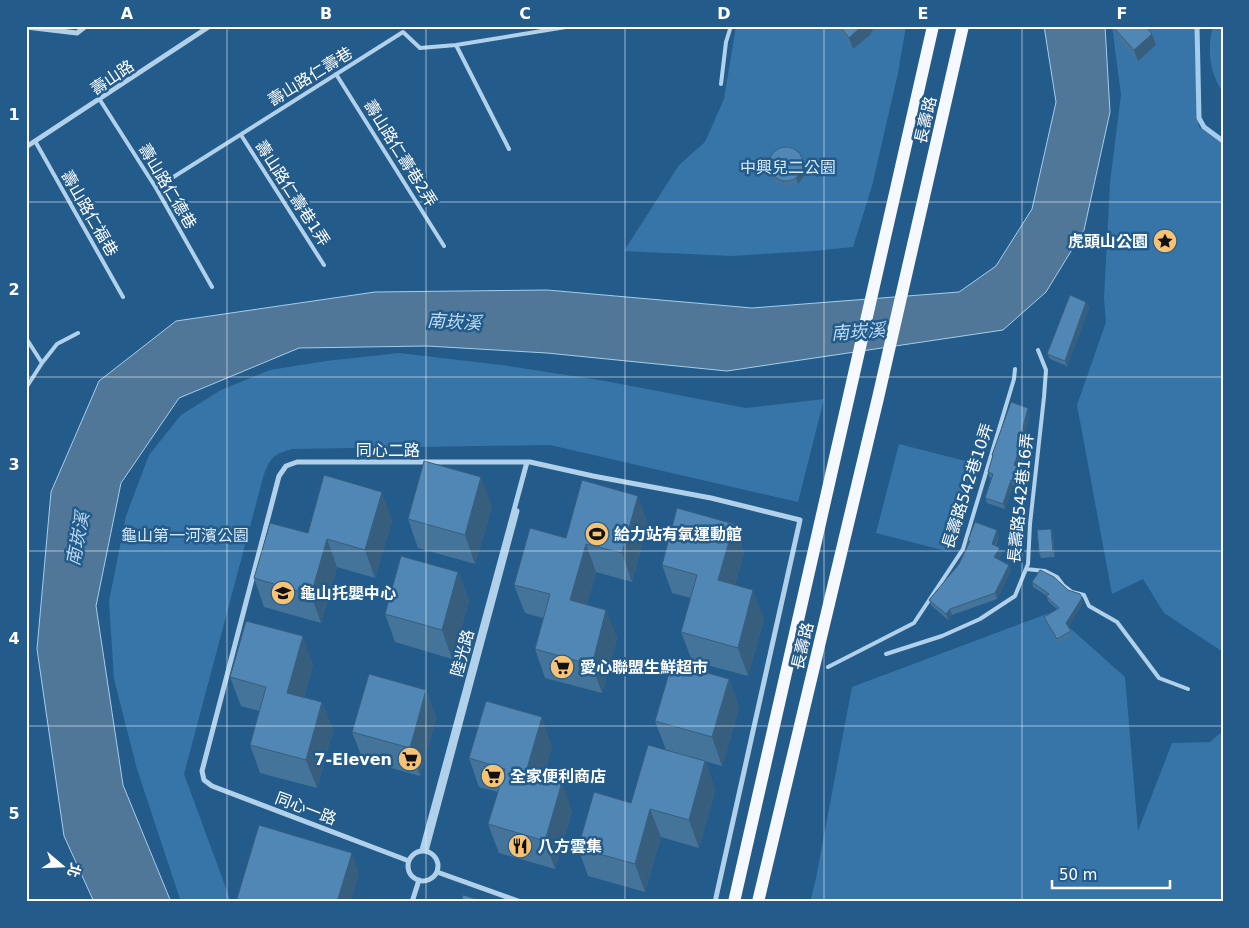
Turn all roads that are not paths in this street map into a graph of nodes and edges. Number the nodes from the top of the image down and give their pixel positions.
1 (86, 26) edge
2 (210, 26) edge
3 (405, 26) edge
4 (572, 26) edge
5 (730, 26) edge
6 (932, 26) edge
7 (963, 26) edge
8 (26, 27) edge
9 (33, 27) edge
10 (403, 32) junction
11 (456, 46) junction
12 (336, 74) junction
13 (721, 84) dead end
14 (100, 100) junction
15 (240, 135) junction
16 (35, 142) junction
17 (26, 147) edge
18 (509, 149) dead end
19 (156, 188) junction
20 (444, 246) dead end
21 (324, 265) dead end
22 (212, 287) dead end
23 (124, 297) dead end
24 (78, 333) dead end
25 (26, 338) edge
26 (1038, 350) dead end
27 (42, 363) junction
28 (1015, 369) dead end
29 (26, 388) edge
30 (528, 462) junction
31 (800, 520) joint
32 (1026, 569) junction
33 (886, 654) dead end
34 (828, 667) dead end
35 (1188, 689) dead end
36 (202, 770) joint
37 (424, 850) junction
38 (409, 861) junction
39 (437, 872) junction
40 (419, 880) junction
41 (412, 902) edge
42 (521, 902) edge
43 (714, 902) edge
44 (734, 902) edge
45 (758, 902) edge

1 - 9 street
2 - 14 street, 壽山路
3 - 10 lane
4 - 11 lane
5 - 13 lane
6 - 44 main road, 長壽路
7 - 45 main road, 長壽路
8 - 9 street
10 - 11 lane
10 - 12 lane, 壽山路仁壽巷
11 - 18 lane
12 - 15 lane, 壽山路仁壽巷
12 - 20 lane, 壽山路仁壽巷2弄
14 - 16 street, 壽山路
14 - 19 lane, 壽山路仁德巷
15 - 19 lane, 壽山路仁壽巷
15 - 21 lane, 壽山路仁壽巷1弄
16 - 17 street, 壽山路
16 - 23 lane, 壽山路仁福巷
19 - 22 lane, 壽山路仁德巷
24 - 27 lane
25 - 27 lane
26 - 32 lane, 長壽路542巷16弄
27 - 29 lane
28 - 34 lane, 長壽路542巷10弄
30 - 31 street, 同心二路
30 - 36 street, 同心二路
30 - 37 street, 陸光路
31 - 43 street, 長壽路
32 - 33 lane, 長壽路542巷16弄
32 - 35 lane
36 - 38 street, 同心一路
37 - 38 street
37 - 39 street
38 - 40 street
39 - 40 street
39 - 42 street
40 - 41 street

